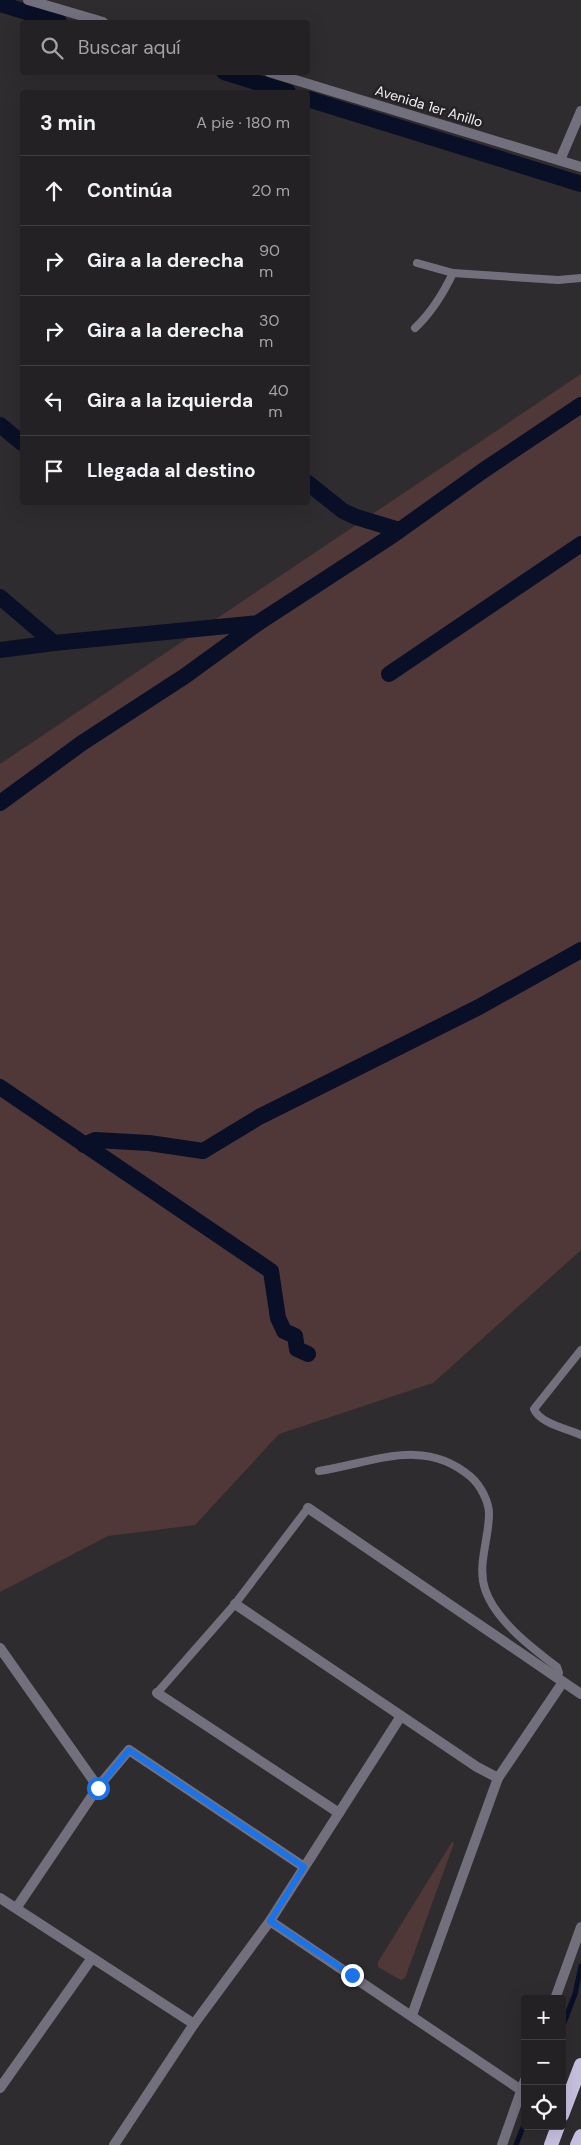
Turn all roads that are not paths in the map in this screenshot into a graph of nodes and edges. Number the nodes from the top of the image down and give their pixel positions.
1 (28, 0) edge
2 (96, 20) edge
3 (279, 75) edge
4 (581, 111) edge
5 (560, 160) junction
6 (581, 167) edge
7 (417, 263) dead end
8 (452, 272) junction
9 (581, 278) edge
10 (415, 328) dead end
11 (581, 1350) edge
12 (581, 1435) edge
13 (318, 1471) dead end
14 (308, 1508) joint
15 (236, 1604) junction
16 (0, 1648) edge
17 (559, 1680) junction
18 (157, 1693) joint
19 (581, 1694) edge
20 (401, 1716) junction
21 (498, 1778) junction
22 (98, 1788) junction
23 (339, 1813) junction
24 (304, 1867) junction
25 (0, 1898) edge
26 (17, 1907) junction
27 (270, 1921) junction
28 (581, 1927) edge
29 (92, 1958) junction
30 (556, 1995) edge
31 (412, 2015) junction
32 (194, 2024) junction
33 (581, 2065) edge
34 (521, 2084) edge
35 (0, 2088) edge
36 (521, 2091) edge
37 (566, 2104) edge
38 (557, 2130) edge
39 (581, 2136) edge
40 (114, 2145) edge
41 (502, 2145) edge
42 (551, 2145) edge
43 (578, 2145) edge

1 - 2 street
3 - 5 street, Avenida 1er Anillo
4 - 5 street
5 - 6 street, Avenida 1er Anillo
7 - 8 lane
8 - 9 lane
8 - 10 lane
11 - 12 lane
13 - 17 lane
14 - 15 lane
14 - 17 street
15 - 18 lane
15 - 20 street
16 - 22 street
17 - 19 street
17 - 21 street
18 - 23 street
20 - 21 street
20 - 23 street
21 - 31 street
22 - 24 street
22 - 26 street
23 - 24 street
24 - 27 street
25 - 26 street
26 - 29 street
27 - 31 street
27 - 32 street
28 - 30 street
29 - 32 street
29 - 35 street
31 - 34 street
32 - 40 street
33 - 37 highway
36 - 41 street
38 - 42 highway
39 - 43 highway

